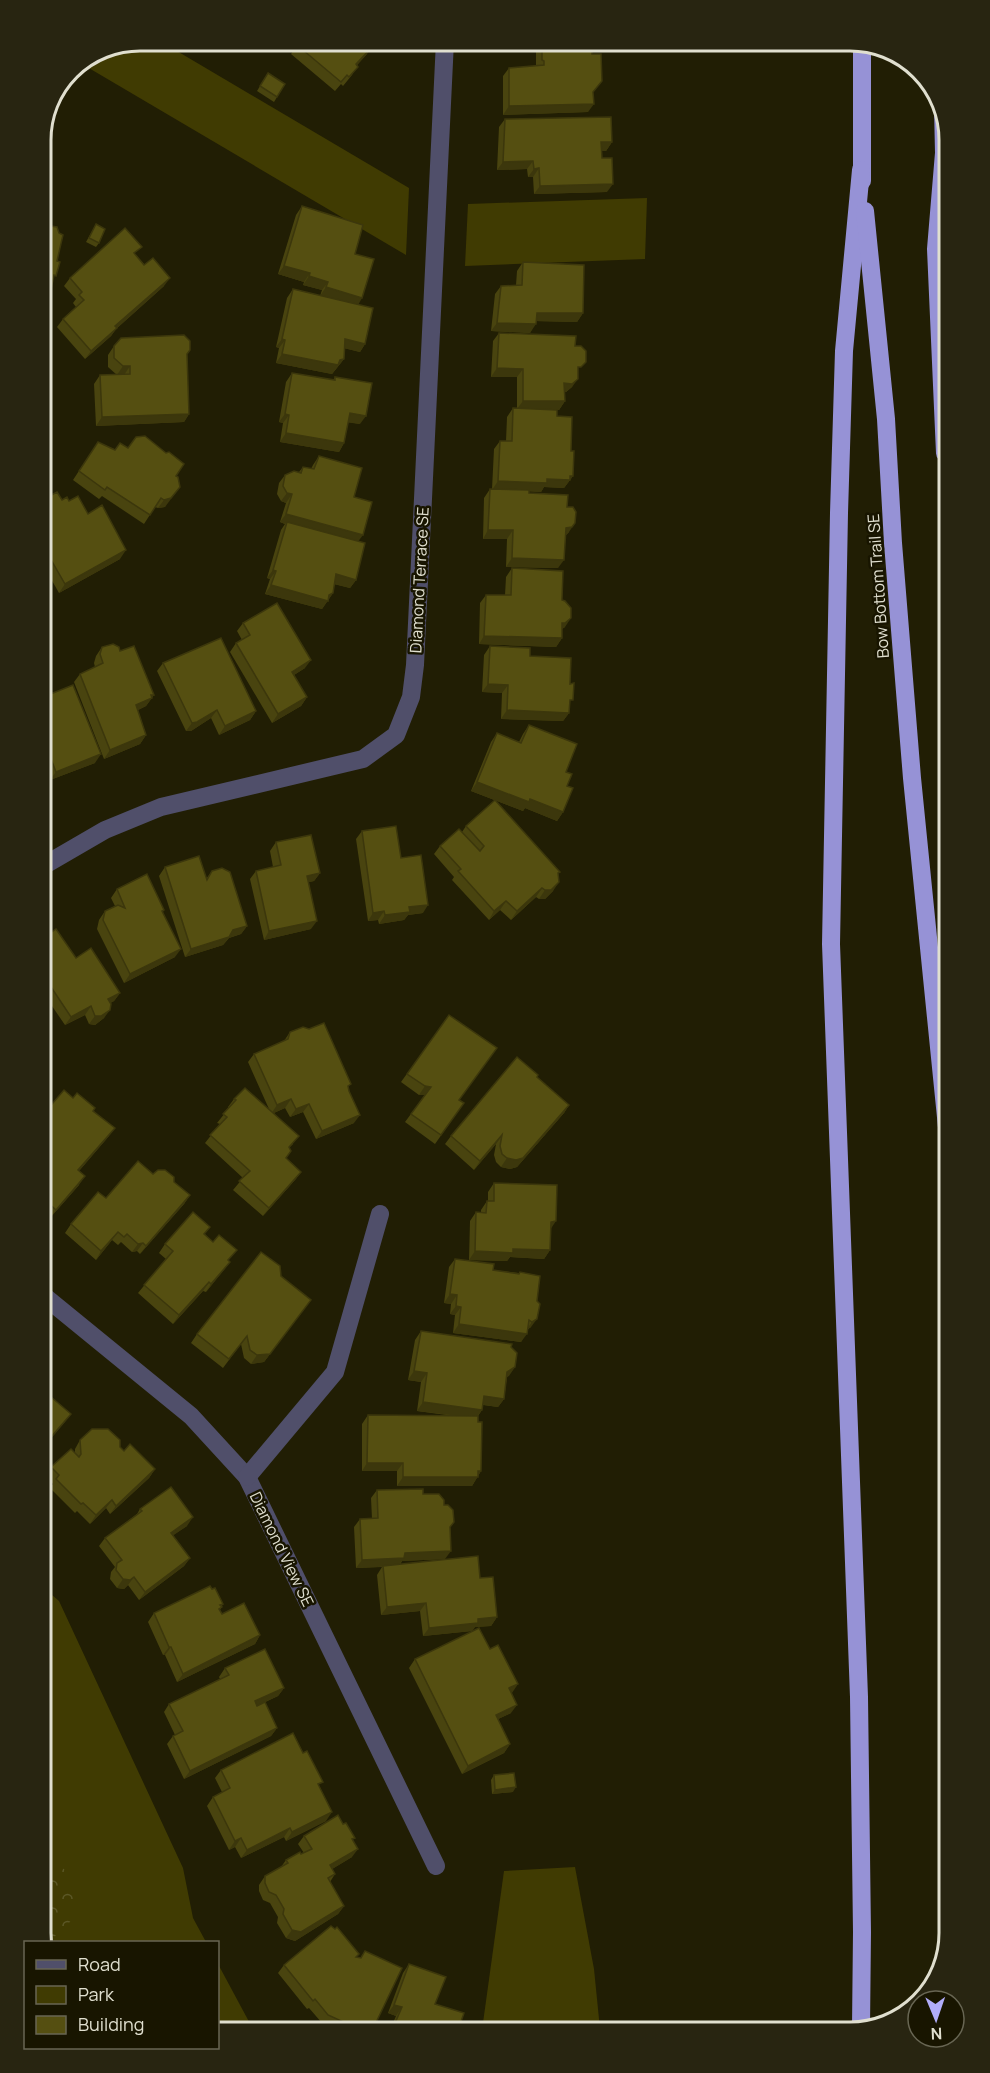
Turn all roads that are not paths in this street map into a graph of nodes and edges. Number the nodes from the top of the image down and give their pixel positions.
1 (445, 51) edge
2 (861, 52) edge
3 (861, 170) junction
4 (939, 214) edge
5 (939, 317) edge
6 (51, 861) edge
7 (939, 1047) edge
8 (380, 1214) dead end
9 (51, 1302) edge
10 (247, 1478) junction
11 (436, 1866) dead end
12 (861, 2021) edge

1 - 6 street, Diamond Terrace SE
2 - 3 highway, Bow Bottom Trail SE
3 - 7 highway, Bow Bottom Trail SE
3 - 12 highway
4 - 5 highway
8 - 10 street
9 - 10 street, Diamond View SE
10 - 11 street, Diamond View SE

